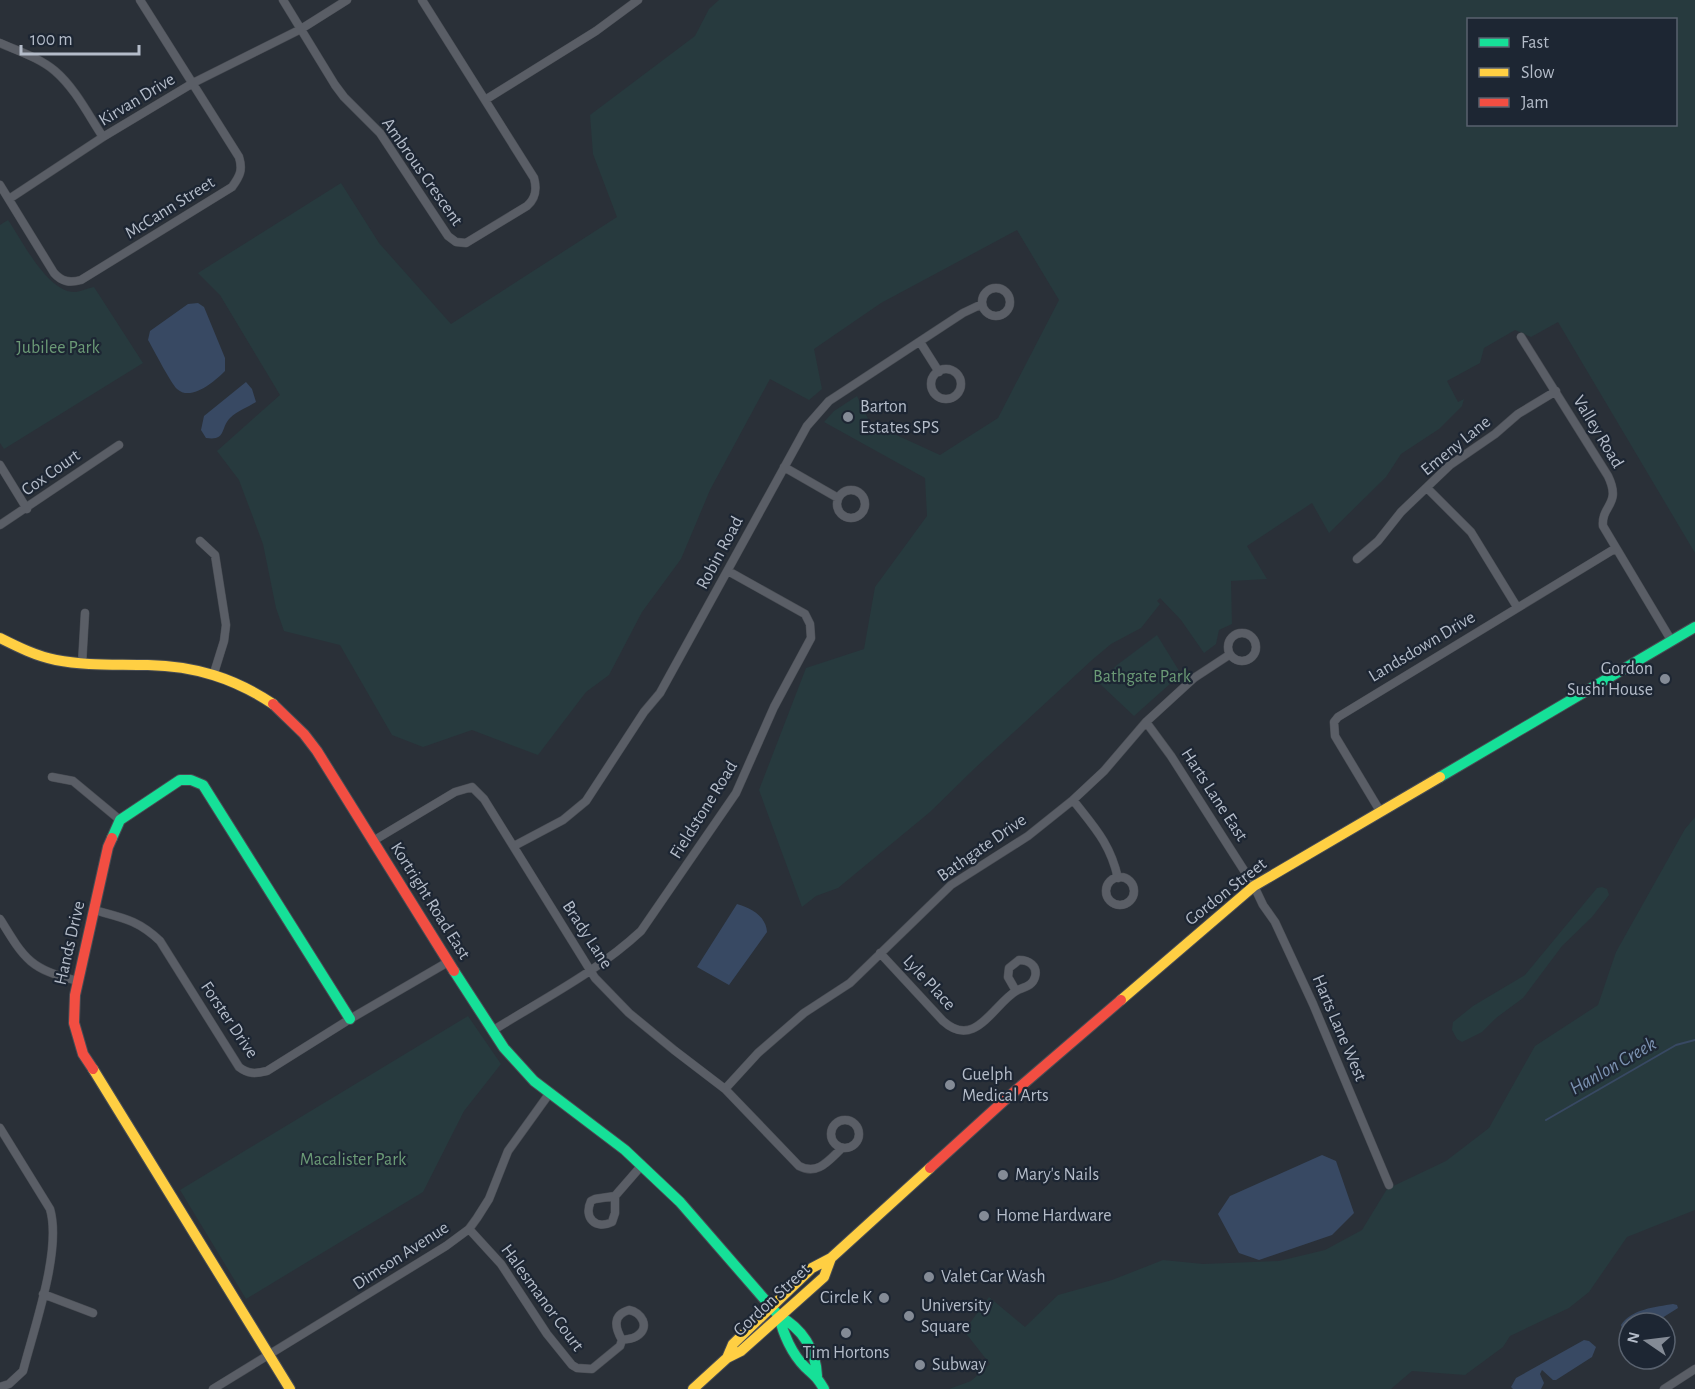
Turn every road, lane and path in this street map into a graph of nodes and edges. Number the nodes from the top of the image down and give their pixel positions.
1 (140, 0) edge
2 (283, 0) edge
3 (347, 0) edge
4 (422, 0) edge
5 (639, 0) edge
6 (301, 29) junction
7 (0, 43) edge
8 (193, 83) junction
9 (485, 100) junction
10 (103, 137) junction
11 (0, 185) edge
12 (9, 199) junction
13 (982, 304) dead end
14 (1521, 337) dead end
15 (920, 342) junction
16 (939, 372) dead end
17 (1556, 391) junction
18 (119, 445) dead end
19 (0, 465) edge
20 (784, 467) junction
21 (1427, 488) junction
22 (838, 498) dead end
23 (27, 508) junction
24 (0, 525) edge
25 (200, 541) dead end
26 (1616, 548) junction
27 (1357, 559) dead end
28 (728, 571) junction
29 (1517, 607) junction
30 (85, 613) dead end
31 (1695, 627) edge
32 (0, 638) edge
33 (1671, 640) junction
34 (1229, 655) dead end
35 (82, 664) junction
36 (214, 673) junction
37 (1146, 722) junction
38 (52, 777) dead end
39 (1073, 800) junction
40 (1380, 811) junction
41 (120, 820) junction
42 (373, 841) junction
43 (514, 846) junction
44 (1118, 878) dead end
45 (1254, 886) junction
46 (94, 910) junction
47 (0, 919) edge
48 (880, 954) junction
49 (448, 962) junction
50 (590, 972) junction
51 (78, 981) junction
52 (1016, 991) dead end
53 (350, 1018) junction
54 (492, 1030) junction
55 (724, 1089) junction
56 (549, 1094) junction
57 (0, 1128) edge
58 (842, 1148) dead end
59 (642, 1165) junction
60 (1389, 1185) dead end
61 (615, 1196) junction
62 (469, 1229) junction
63 (831, 1258) junction
64 (43, 1294) junction
65 (772, 1306) junction
66 (93, 1313) dead end
67 (779, 1316) junction
68 (622, 1340) dead end
69 (269, 1355) junction
70 (727, 1358) junction
71 (1695, 1369) edge
72 (0, 1387) edge
73 (213, 1389) edge
74 (290, 1389) edge
75 (693, 1389) edge
76 (824, 1389) edge
77 (1664, 1389) edge

1 - 8 street, McCann Street
2 - 6 street, Ambrous Crescent
3 - 6 street, Kirvan Drive
4 - 9 street, Ambrous Crescent
5 - 9 street
6 - 8 street, Kirvan Drive
6 - 9 street, Ambrous Crescent
7 - 10 street
8 - 10 street, Kirvan Drive
8 - 12 street, McCann Street
10 - 12 street, Kirvan Drive
11 - 12 street, McCann Street
13 - 15 street, Robin Road
14 - 17 street, Valley Road
15 - 16 street
15 - 20 street, Robin Road
17 - 21 street, Emeny Lane
17 - 26 street, Valley Road
18 - 23 street, Cox Court
19 - 23 street
20 - 22 street
20 - 28 street, Robin Road
21 - 27 street, Emeny Lane
21 - 29 street
23 - 24 street, Cox Court
25 - 36 street
26 - 29 street, Landsdown Drive
26 - 33 street, Valley Road
28 - 43 street, Robin Road
28 - 50 street, Fieldstone Road
29 - 40 street, Landsdown Drive
30 - 35 street
31 - 33 street, Gordon Street
32 - 35 street, Kortright Road East
33 - 40 street, Gordon Street
34 - 37 street, Bathgate Drive
35 - 36 street, Kortright Road East
36 - 42 street, Kortright Road East
37 - 39 street, Bathgate Drive
37 - 45 street, Harts Lane East
38 - 41 street
39 - 44 street
39 - 48 street, Bathgate Drive
40 - 45 street, Gordon Street
41 - 46 street, Hands Drive
41 - 53 street
42 - 43 street, Brady Lane
42 - 49 street, Kortright Road East
43 - 50 street, Brady Lane
45 - 60 street, Harts Lane West
45 - 63 street, Gordon Street
46 - 51 street, Hands Drive
46 - 53 street, Forster Drive
47 - 51 street
48 - 52 street, Lyle Place
48 - 55 street, Bathgate Drive
49 - 53 street, Forster Drive
49 - 54 street, Kortright Road East
50 - 54 street, Fieldstone Road
50 - 55 street, Brady Lane
51 - 69 street, Hands Drive
54 - 56 street, Kortright Road East
55 - 58 street, Brady Lane
56 - 59 street, Kortright Road East
56 - 62 street, Dimson Avenue
57 - 64 street
59 - 61 street
59 - 65 street, Kortright Road East
61 - 61 street
62 - 68 street, Halesmanor Court
62 - 69 street, Dimson Avenue
63 - 65 street, Gordon Street
63 - 67 street, Gordon Street
64 - 66 street
64 - 72 street
65 - 67 street, Kortright Road East
65 - 70 street, Gordon Street
67 - 70 street, Gordon Street
67 - 76 street, Kortright Road East
69 - 73 street, Dimson Avenue
69 - 74 street, Hands Drive
70 - 75 street, Gordon Street
71 - 77 street

